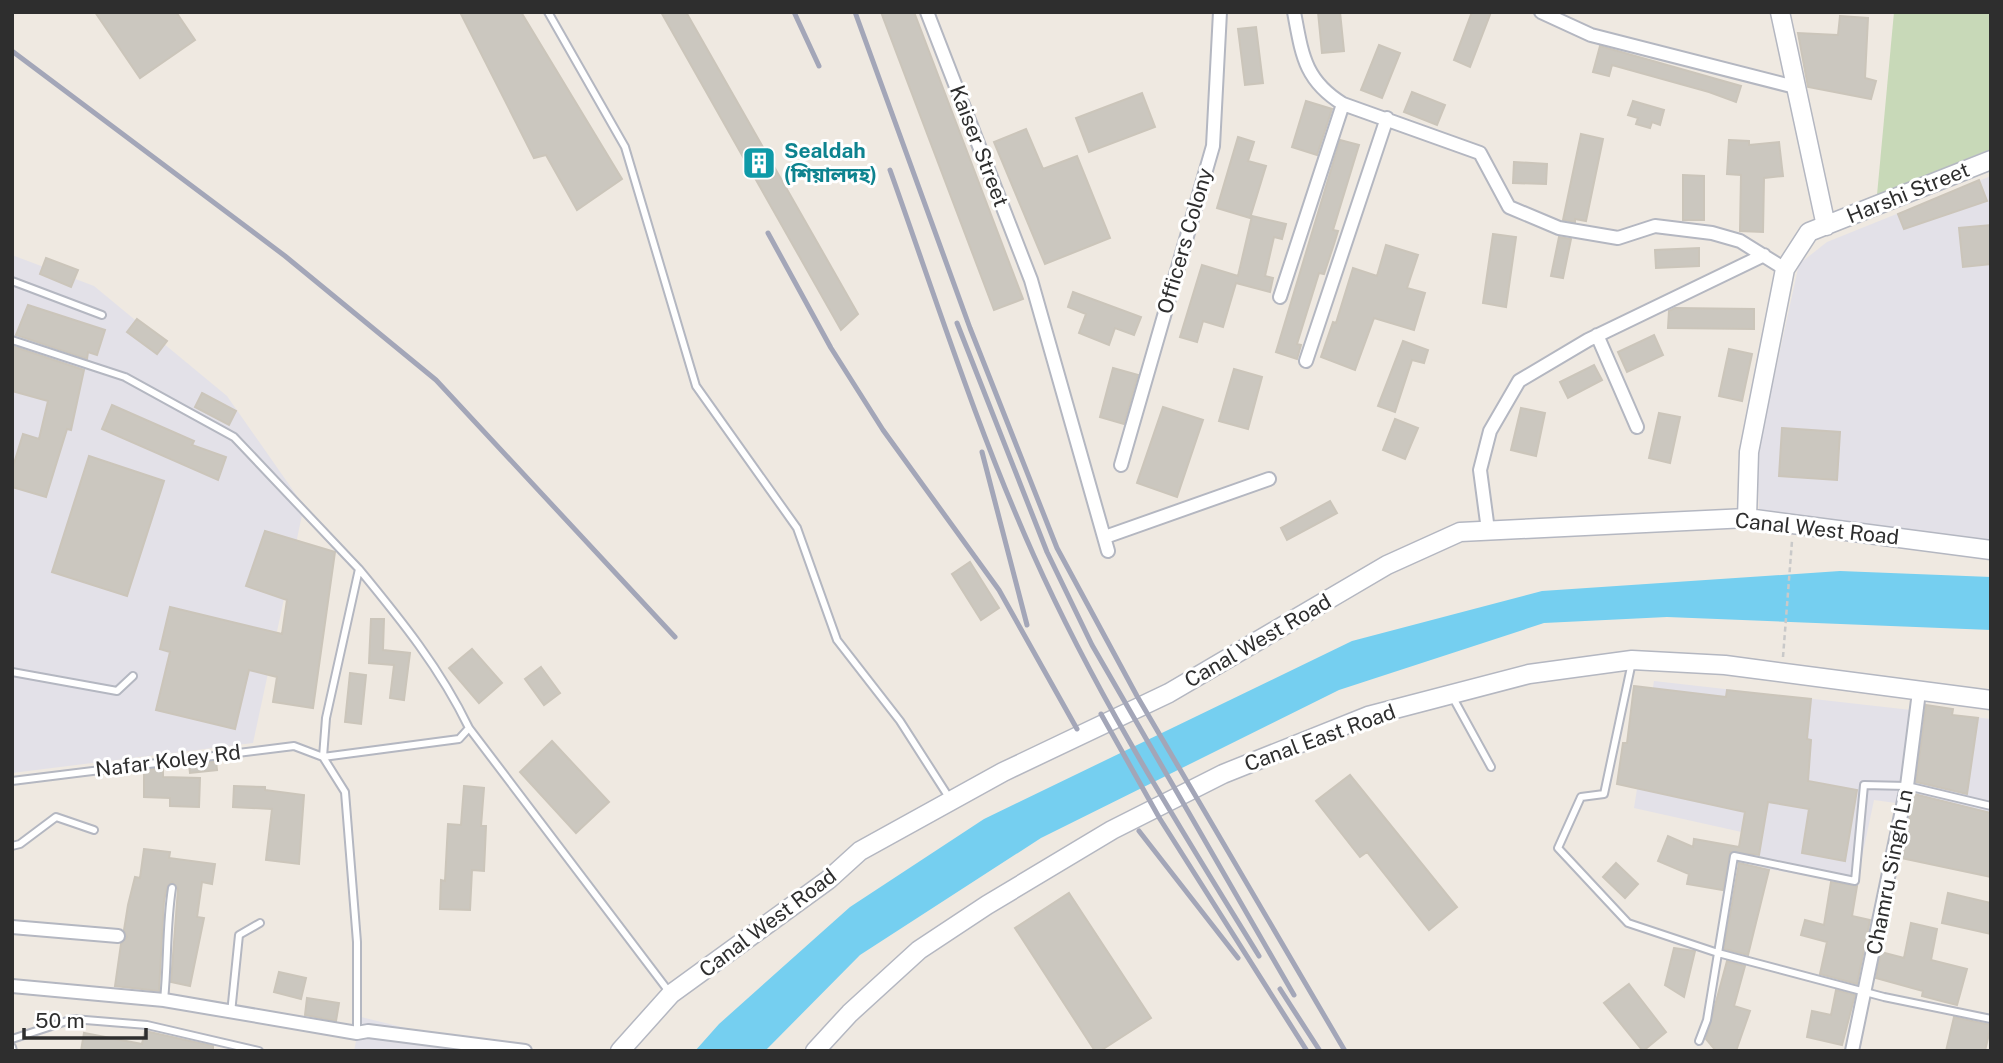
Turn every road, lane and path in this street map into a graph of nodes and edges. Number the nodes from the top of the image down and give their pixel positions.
1 (548, 12) edge
2 (927, 12) edge
3 (1220, 12) edge
4 (1294, 12) edge
5 (1541, 12) edge
6 (1780, 12) edge
7 (1795, 86) junction
8 (1343, 104) junction
9 (1387, 118) junction
10 (1991, 160) edge
11 (1826, 226) junction
12 (1764, 255) junction
13 (1786, 269) junction
14 (12, 281) edge
15 (1280, 297) dead end
16 (102, 315) dead end
17 (1597, 335) junction
18 (12, 340) edge
19 (1306, 361) dead end
20 (1637, 426) dead end
21 (1121, 465) dead end
22 (1269, 479) dead end
23 (1747, 518) junction
24 (1793, 524) junction
25 (1488, 530) junction
26 (1105, 537) junction
27 (1991, 550) edge
28 (1108, 551) dead end
29 (359, 569) junction
30 (1632, 660) junction
31 (12, 671) edge
32 (1782, 672) junction
33 (134, 676) dead end
34 (1919, 692) junction
35 (1451, 694) junction
36 (1991, 700) edge
37 (468, 728) junction
38 (323, 757) junction
39 (1491, 767) dead end
40 (12, 781) edge
41 (1907, 786) junction
42 (951, 801) junction
43 (1991, 806) edge
44 (94, 830) dead end
45 (12, 846) edge
46 (172, 888) dead end
47 (260, 923) dead end
48 (12, 927) edge
49 (118, 936) dead end
50 (1718, 953) junction
51 (12, 986) edge
52 (1866, 992) junction
53 (671, 994) junction
54 (164, 1000) junction
55 (231, 1013) junction
56 (1991, 1019) edge
57 (356, 1033) junction
58 (12, 1039) edge
59 (1699, 1041) dead end
60 (259, 1051) edge
61 (525, 1051) edge
62 (620, 1051) edge
63 (815, 1051) edge
64 (1852, 1051) edge

1 - 42 lane
2 - 26 street, Kaiser Street
3 - 21 street, Officers Colony
4 - 8 street
5 - 7 street
6 - 7 street
7 - 11 street
8 - 9 street
8 - 15 street
9 - 12 street
9 - 19 street
10 - 11 street, Harshi Street
11 - 13 street, Harshi Street
12 - 13 street
12 - 17 street
13 - 23 street
14 - 16 lane
17 - 20 street
17 - 25 street
18 - 29 lane
22 - 26 street
23 - 24 street, Canal West Road
23 - 25 street, Canal West Road
24 - 27 street, Canal West Road
24 - 32 path
25 - 42 street, Canal West Road
26 - 28 street, Kaiser Street
29 - 37 lane
29 - 38 lane
30 - 32 street, Canal East Road
30 - 35 street, Canal East Road
30 - 50 lane
31 - 33 lane
32 - 34 street, Canal East Road
34 - 36 street, Canal East Road
34 - 41 street, Chamru Singh Ln
35 - 39 lane
35 - 63 street, Canal East Road
37 - 38 lane
37 - 53 lane
38 - 40 lane, Nafar Koley Rd
38 - 57 lane
41 - 43 lane
41 - 50 lane
41 - 52 street, Chamru Singh Ln
42 - 53 street, Canal West Road
44 - 45 lane
46 - 54 lane
47 - 55 lane
48 - 49 street
50 - 52 lane
50 - 59 lane
51 - 54 street
52 - 56 lane
52 - 64 street, Chamru Singh Ln
53 - 62 street, Canal West Road
54 - 55 street
55 - 57 street
57 - 61 street
58 - 60 lane

